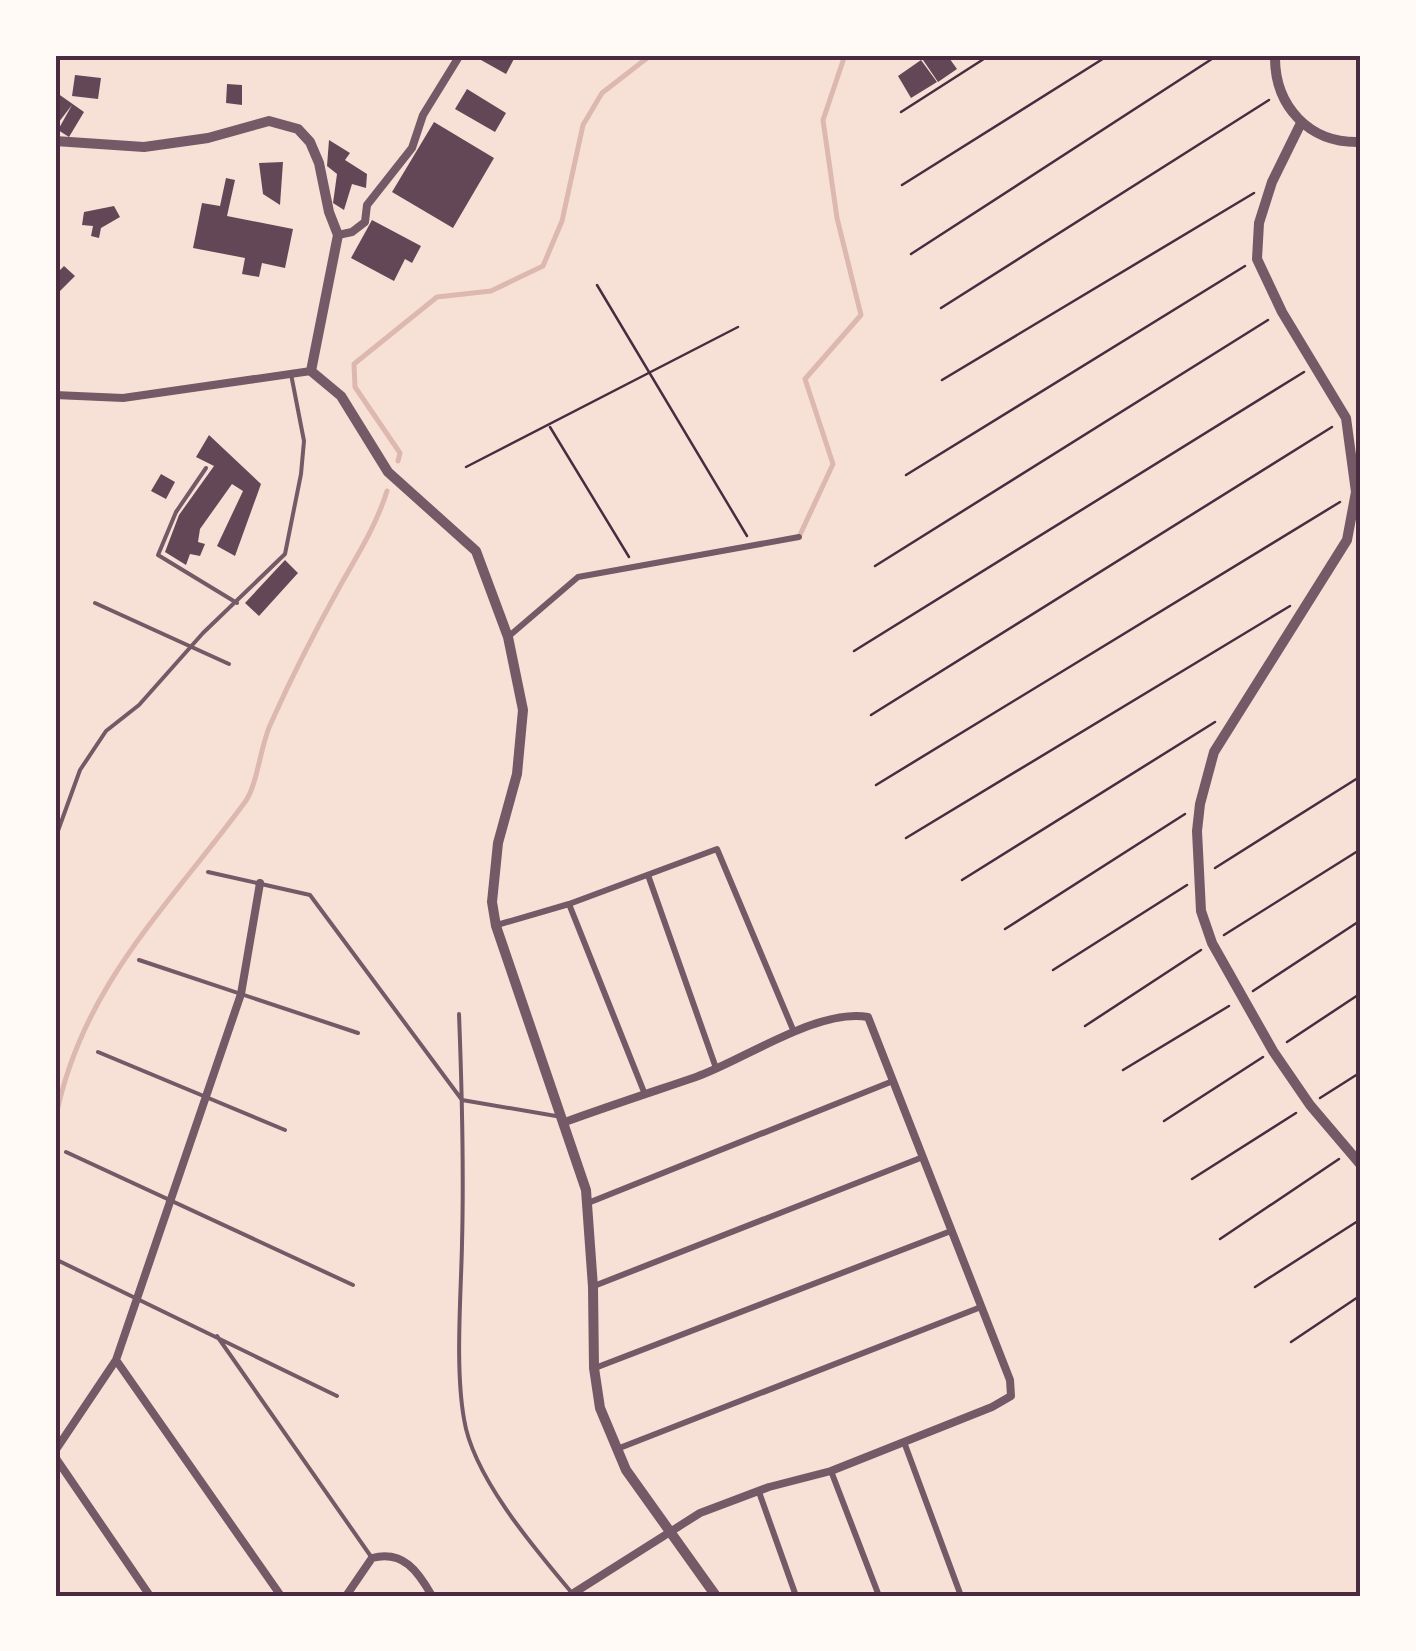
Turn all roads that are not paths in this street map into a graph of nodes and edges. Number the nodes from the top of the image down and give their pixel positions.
1 (460, 55) edge
2 (1275, 55) edge
3 (1301, 123) junction
4 (55, 141) edge
5 (1361, 142) edge
6 (338, 235) junction
7 (311, 371) junction
8 (291, 374) junction
9 (55, 396) edge
10 (206, 468) dead end
11 (800, 537) dead end
12 (96, 603) dead end
13 (236, 603) junction
14 (508, 637) junction
15 (191, 647) junction
16 (228, 664) dead end
17 (55, 839) edge
18 (208, 872) dead end
19 (648, 875) junction
20 (260, 884) junction
21 (569, 904) junction
22 (496, 926) junction
23 (139, 960) dead end
24 (242, 994) junction
25 (459, 1014) dead end
26 (358, 1033) dead end
27 (794, 1034) junction
28 (98, 1052) dead end
29 (716, 1068) junction
30 (893, 1081) junction
31 (644, 1092) junction
32 (206, 1097) junction
33 (462, 1100) junction
34 (564, 1120) junction
35 (285, 1130) dead end
36 (66, 1152) dead end
37 (923, 1157) junction
38 (1361, 1166) edge
39 (169, 1200) junction
40 (588, 1203) junction
41 (952, 1231) junction
42 (55, 1258) edge
43 (353, 1285) dead end
44 (593, 1287) junction
45 (136, 1297) junction
46 (981, 1306) junction
47 (216, 1335) junction
48 (116, 1360) junction
49 (594, 1368) junction
50 (337, 1396) dead end
51 (904, 1442) junction
52 (616, 1449) junction
53 (55, 1454) edge
54 (830, 1471) junction
55 (759, 1492) junction
56 (668, 1532) junction
57 (372, 1558) junction
58 (571, 1594) edge
59 (150, 1596) edge
60 (281, 1596) edge
61 (346, 1596) edge
62 (432, 1596) edge
63 (716, 1596) edge
64 (796, 1596) edge
65 (879, 1596) edge
66 (960, 1596) edge

1 - 6 street
2 - 3 street
3 - 5 street
3 - 38 street
4 - 6 street
6 - 7 street
7 - 8 street
7 - 14 street
8 - 9 street
8 - 13 lane
10 - 13 lane
11 - 14 street
12 - 15 lane
13 - 15 lane
14 - 22 street
15 - 16 lane
15 - 17 lane
18 - 20 lane
19 - 21 street
19 - 27 street
19 - 29 street
20 - 24 street
20 - 33 lane
21 - 22 street
21 - 31 street
22 - 34 street
23 - 24 lane
24 - 26 lane
24 - 32 street
25 - 33 lane
27 - 29 street
27 - 30 street
28 - 32 lane
29 - 31 street
30 - 37 street
30 - 40 street
31 - 34 street
32 - 35 lane
32 - 39 street
33 - 34 lane
33 - 58 lane
34 - 40 street
36 - 39 lane
37 - 41 street
37 - 44 street
39 - 43 lane
39 - 45 street
40 - 44 street
41 - 46 street
41 - 49 street
42 - 45 lane
44 - 49 street
45 - 47 lane
45 - 48 street
46 - 51 street
46 - 52 street
47 - 50 lane
47 - 57 lane
48 - 53 street
48 - 60 street
49 - 52 street
51 - 54 street
51 - 66 street
52 - 56 street
53 - 59 street
54 - 55 street
54 - 65 street
55 - 56 street
55 - 64 street
56 - 58 street
56 - 63 street
57 - 61 street
57 - 62 street

